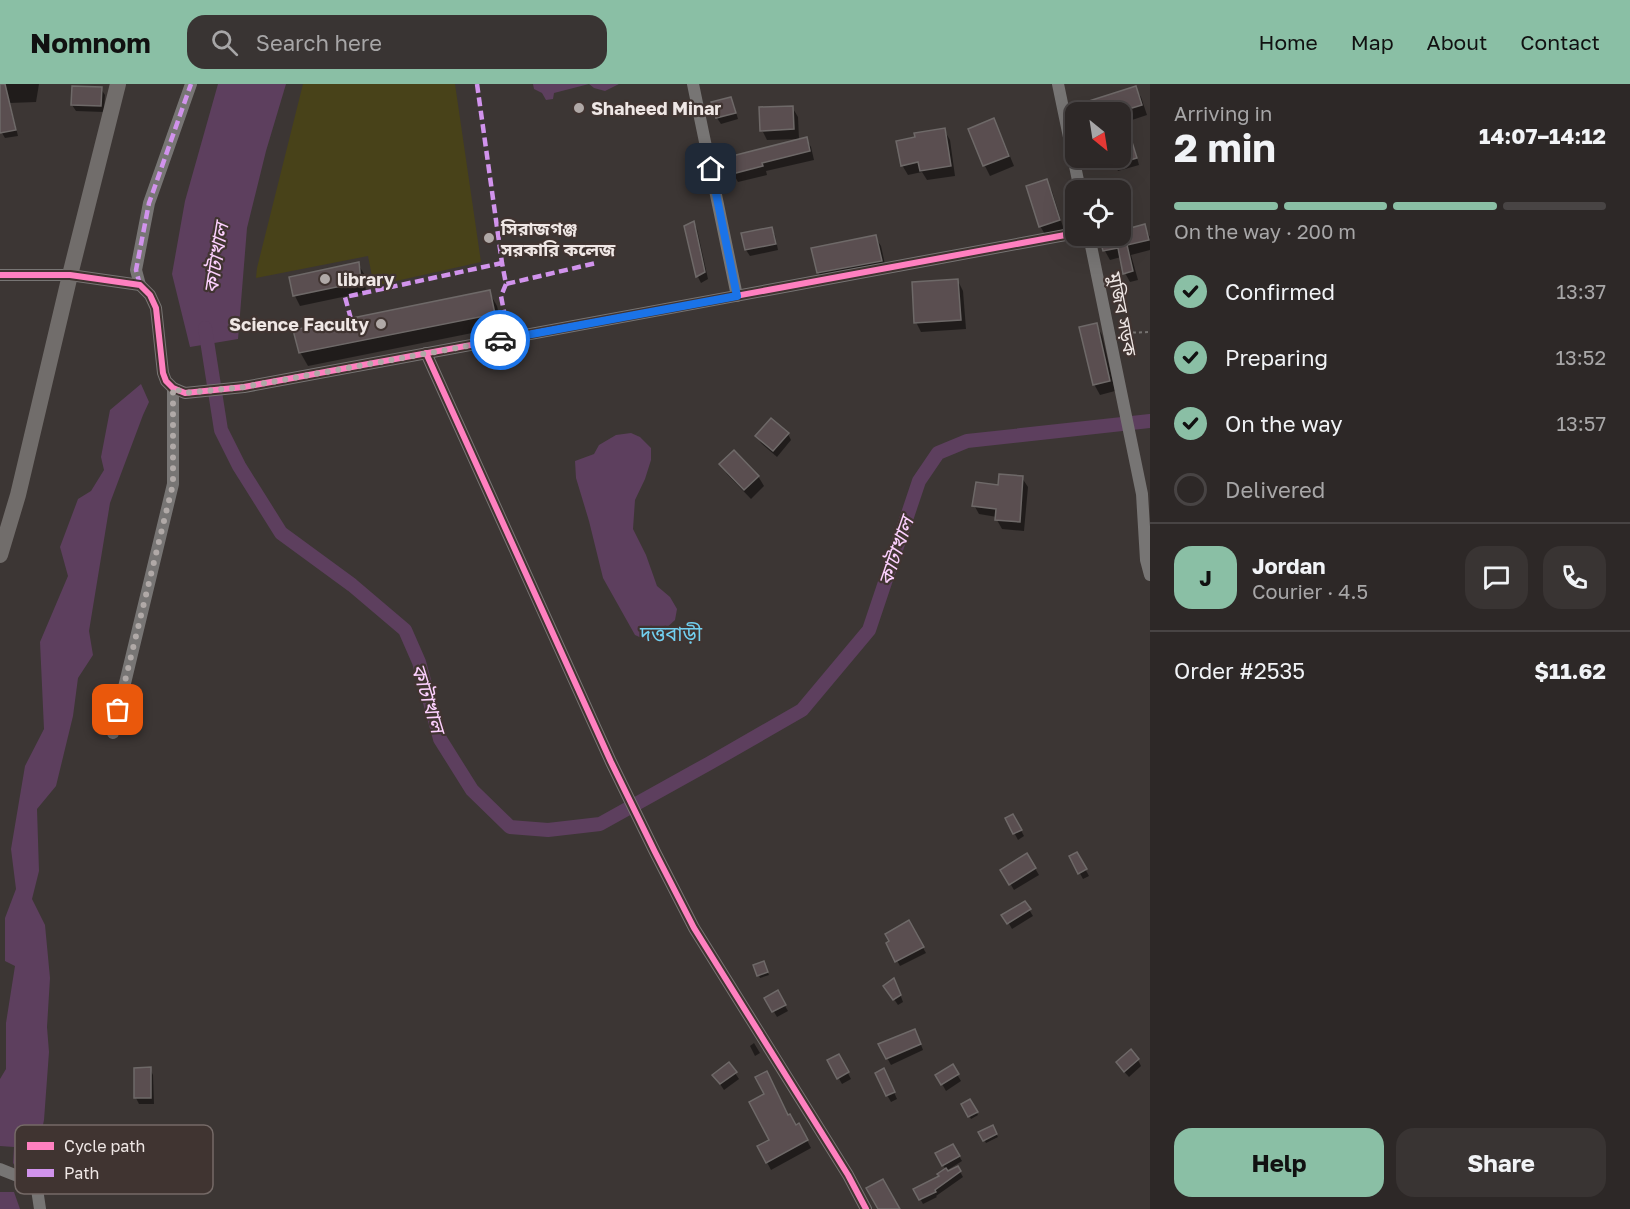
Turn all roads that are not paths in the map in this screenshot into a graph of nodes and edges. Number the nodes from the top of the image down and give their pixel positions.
1 (118, 84) edge
2 (191, 84) edge
3 (693, 84) edge
4 (1058, 84) edge
5 (1078, 180) edge
6 (1065, 235) edge
7 (1091, 246) edge
8 (0, 275) edge
9 (70, 275) junction
10 (140, 285) junction
11 (737, 296) junction
12 (426, 353) junction
13 (173, 388) junction
14 (0, 555) edge
15 (1150, 575) edge
16 (113, 733) dead end
17 (0, 1169) edge
18 (15, 1175) edge
19 (38, 1194) edge
20 (40, 1209) edge
21 (866, 1209) edge

1 - 9 street
2 - 10 street
3 - 11 street
4 - 5 street
6 - 11 street
7 - 15 street, মুজিব সড়ক
8 - 9 street
9 - 10 street
9 - 14 street
10 - 13 street
11 - 12 street
12 - 13 street
12 - 21 street
13 - 16 street
17 - 18 street
19 - 20 street

